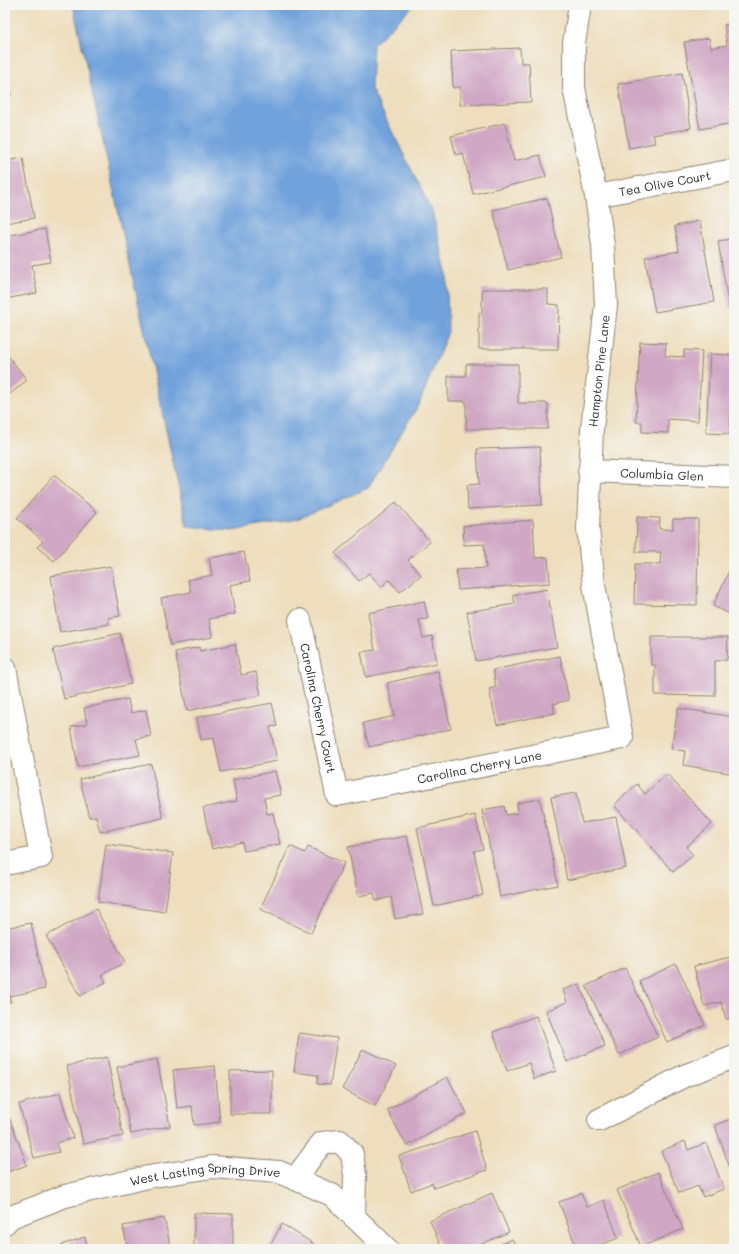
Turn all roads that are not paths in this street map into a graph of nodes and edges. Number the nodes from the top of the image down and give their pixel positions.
1 (580, 5) edge
2 (734, 170) edge
3 (596, 196) junction
4 (589, 471) junction
5 (734, 477) edge
6 (300, 620) dead end
7 (5, 668) edge
8 (622, 738) joint
9 (337, 795) joint
10 (5, 864) edge
11 (734, 1057) edge
12 (599, 1120) dead end
13 (295, 1179) junction
14 (354, 1217) junction
15 (5, 1223) edge
16 (387, 1249) edge

1 - 3 street, Hampton Pine Lane
2 - 3 street, Tea Olive Court
3 - 4 street, Hampton Pine Lane
4 - 5 street, Columbia Glen
4 - 8 street, Hampton Pine Lane
6 - 9 street, Carolina Cherry Court
7 - 10 street
8 - 9 street, Carolina Cherry Lane
11 - 12 street
13 - 14 street, West Lasting Spring Drive
13 - 14 street
13 - 15 street, West Lasting Spring Drive
14 - 16 street, West Lasting Spring Drive

